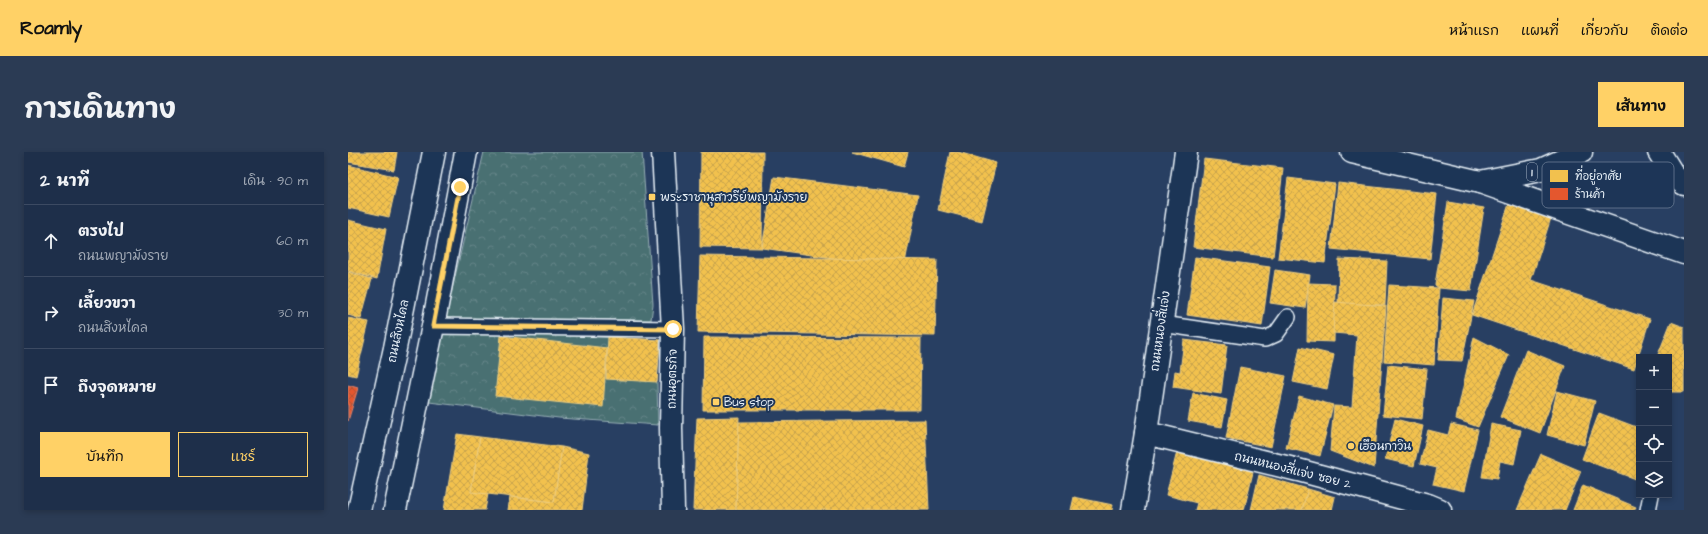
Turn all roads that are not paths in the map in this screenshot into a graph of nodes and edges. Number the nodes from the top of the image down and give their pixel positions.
1 (434, 152) edge
2 (466, 152) edge
3 (663, 152) edge
4 (1186, 152) edge
5 (1352, 152) edge
6 (1581, 152) edge
7 (1659, 152) edge
8 (1559, 162) edge
9 (1665, 162) edge
10 (1542, 170) edge
11 (1674, 176) edge
12 (1480, 182) junction
13 (1684, 184) edge
14 (1542, 204) edge
15 (1555, 208) edge
16 (1684, 253) edge
17 (1288, 317) dead end
18 (1162, 324) junction
19 (433, 326) junction
20 (673, 329) junction
21 (1146, 433) junction
22 (1650, 498) edge
23 (359, 510) edge
24 (395, 510) edge
25 (673, 510) edge
26 (1133, 510) edge
27 (1440, 510) edge
28 (1648, 510) edge

1 - 23 main road, ถนนสิงหไคล
2 - 19 main road
3 - 20 main road, ถนนอุตรกิจ
4 - 18 main road, ถนนหนองสี่แจ่ง
5 - 12 main road, 1
6 - 8 main road, 1
7 - 9 main road
10 - 12 main road, 1
11 - 13 main road
12 - 14 main road
15 - 16 main road
17 - 18 lane
18 - 21 main road, ถนนหนองสี่แจ่ง
19 - 20 lane
19 - 24 main road
20 - 25 main road, ถนนอุตรกิจ
21 - 26 main road, ถนนหนองสี่แจ่ง
21 - 27 main road, ถนนหนองสี่แจ่ง ซอย 2
22 - 28 lane

